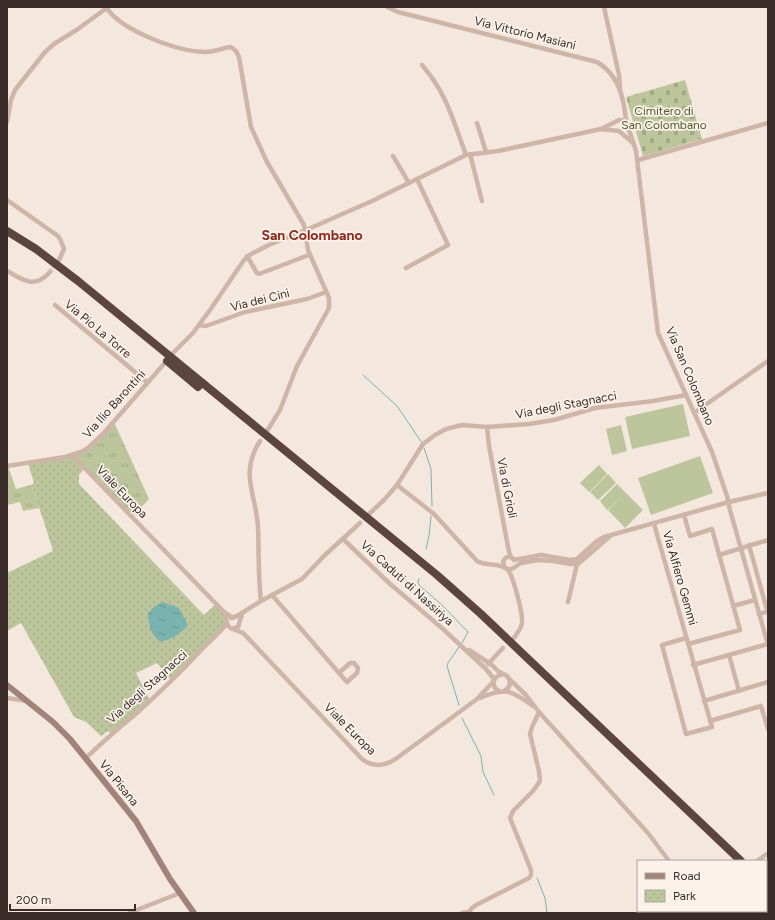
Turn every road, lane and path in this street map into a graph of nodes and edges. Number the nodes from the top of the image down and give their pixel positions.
1 (107, 7) edge
2 (387, 7) edge
3 (604, 7) edge
4 (616, 62) junction
5 (422, 65) dead end
6 (610, 72) junction
7 (619, 75) junction
8 (613, 76) junction
9 (620, 90) junction
10 (624, 114) junction
11 (618, 121) junction
12 (7, 122) edge
13 (477, 123) dead end
14 (768, 123) edge
15 (628, 124) junction
16 (601, 129) junction
17 (619, 131) junction
18 (633, 143) junction
19 (486, 152) junction
20 (468, 154) junction
21 (393, 156) dead end
22 (638, 160) junction
23 (417, 179) junction
24 (409, 183) junction
25 (7, 200) edge
26 (482, 201) dead end
27 (306, 230) junction
28 (7, 231) edge
29 (7, 237) edge
30 (309, 255) junction
31 (247, 256) junction
32 (60, 260) tunnel mouth
33 (406, 268) dead end
34 (7, 271) edge
35 (49, 273) tunnel mouth
36 (326, 292) junction
37 (55, 305) dead end
38 (199, 325) junction
39 (173, 354) dead end
40 (768, 361) edge
41 (163, 365) dead end
42 (147, 382) junction
43 (686, 395) junction
44 (694, 413) junction
45 (487, 427) junction
46 (267, 431) dead end
47 (260, 441) dead end
48 (72, 455) junction
49 (7, 466) edge
50 (397, 485) junction
51 (768, 493) edge
52 (729, 502) junction
53 (369, 514) dead end
54 (684, 515) junction
55 (360, 523) dead end
56 (654, 524) junction
57 (343, 539) junction
58 (768, 540) edge
59 (749, 545) junction
60 (741, 548) junction
61 (509, 552) junction
62 (719, 555) junction
63 (513, 558) junction
64 (504, 559) junction
65 (577, 561) junction
66 (495, 564) junction
67 (514, 567) junction
68 (506, 568) junction
69 (511, 574) junction
70 (272, 595) junction
71 (755, 600) junction
72 (261, 601) junction
73 (568, 602) dead end
74 (733, 606) junction
75 (224, 612) junction
76 (242, 614) junction
77 (759, 614) junction
78 (234, 618) junction
79 (227, 622) junction
80 (239, 623) junction
81 (232, 629) junction
82 (222, 630) junction
83 (243, 633) junction
84 (686, 638) junction
85 (513, 639) dead end
86 (688, 644) junction
87 (768, 644) edge
88 (503, 648) dead end
89 (496, 655) junction
90 (729, 655) junction
91 (482, 662) junction
92 (489, 663) junction
93 (693, 665) junction
94 (494, 666) junction
95 (486, 669) junction
96 (339, 673) junction
97 (503, 674) junction
98 (508, 678) junction
99 (494, 680) junction
100 (768, 682) edge
101 (7, 685) edge
102 (502, 691) junction
103 (739, 691) junction
104 (7, 698) edge
105 (477, 699) junction
106 (27, 701) junction
107 (704, 701) junction
108 (538, 711) junction
109 (710, 721) junction
110 (768, 729) edge
111 (85, 759) junction
112 (768, 854) edge
113 (668, 860) edge
114 (732, 860) edge
115 (740, 860) edge
116 (759, 860) edge
117 (180, 893) junction
118 (469, 912) edge
119 (129, 913) edge
120 (194, 913) edge
121 (462, 913) edge

1 - 12 street
1 - 27 street
2 - 6 street, Via Vittorio Masiani
3 - 4 street
4 - 6 street
4 - 7 street
5 - 20 street
6 - 8 street, Via Vittorio Masiani
7 - 8 street
7 - 9 street
8 - 9 street, Via Vittorio Masiani
9 - 10 street, Via San Colombano
10 - 11 street
10 - 15 street, Via San Colombano
11 - 15 street
11 - 16 street
11 - 17 street
13 - 19 street
14 - 22 street
15 - 17 street
15 - 18 street, Via San Colombano
16 - 17 street
16 - 19 street
17 - 18 street
18 - 22 street, Via San Colombano
19 - 20 street
20 - 23 street
20 - 26 street
21 - 24 street
22 - 43 street, Via San Colombano
23 - 24 street
23 - 33 street
24 - 27 street
25 - 32 street
27 - 30 street
27 - 31 street
28 - 115 highway
29 - 114 highway
30 - 31 street
30 - 36 street
31 - 38 street
34 - 35 street
36 - 38 street, Via dei Cini
36 - 46 street
37 - 42 street, Via Pio La Torre
38 - 39 street
40 - 44 street
41 - 42 street, Via Ilio Barontini
42 - 48 street, Via Ilio Barontini
43 - 44 street, Via San Colombano
43 - 45 street, Via degli Stagnacci
44 - 52 street, Via San Colombano
45 - 50 street, Via degli Stagnacci
45 - 61 street, Via di Grioli
47 - 72 street
48 - 49 street, Via Ilio Barontini
48 - 75 street, Viale Europa
50 - 53 street, Via degli Stagnacci
50 - 66 street
51 - 52 street
52 - 54 street, Via Alfiero Gemmi
52 - 60 street, Via San Colombano
54 - 56 street, Via Alfiero Gemmi
54 - 62 street
55 - 57 street, Via degli Stagnacci
56 - 65 street, Via Alfiero Gemmi
56 - 84 street, Via Alfiero Gemmi
57 - 70 street, Via degli Stagnacci
57 - 91 street, Via Caduti di Nassiriya
58 - 59 street
59 - 60 street
59 - 77 street
60 - 62 street
60 - 71 street, Via San Colombano
61 - 63 street, Via di Grioli
61 - 64 street
62 - 74 street
63 - 64 street
63 - 65 street
63 - 67 street
64 - 66 street
64 - 68 street
65 - 67 street
65 - 73 street
66 - 68 street
67 - 68 street
67 - 69 street
68 - 69 street
69 - 85 street
70 - 72 street, Via degli Stagnacci
70 - 96 street
71 - 74 street
71 - 77 street, Via San Colombano
72 - 76 street, Via degli Stagnacci
74 - 86 street
75 - 78 street, Viale Europa
75 - 79 street, Viale Europa
76 - 78 street, Via degli Stagnacci
76 - 80 street
77 - 87 street, Via San Colombano
78 - 79 street, Via degli Stagnacci
78 - 80 street
79 - 81 street
79 - 82 street, Via degli Stagnacci
80 - 81 street
80 - 83 street, Viale Europa
81 - 82 street
81 - 83 street, Viale Europa
82 - 111 street, Via degli Stagnacci
83 - 105 street, Viale Europa
84 - 86 street, Via Alfiero Gemmi
84 - 109 street, Via Alfiero Gemmi
86 - 93 street, Via Alfiero Gemmi
87 - 90 street
88 - 89 street
89 - 92 street
89 - 94 street
90 - 93 street
90 - 103 street
91 - 92 street, Via Caduti di Nassiriya
91 - 95 street, Via Caduti di Nassiriya
92 - 94 street, Via Caduti di Nassiriya
92 - 95 street
93 - 107 street, Via Alfiero Gemmi
94 - 97 street, Via Caduti di Nassiriya
95 - 99 street, Via Caduti di Nassiriya
96 - 96 street
97 - 98 street
97 - 99 street
98 - 102 street
98 - 108 street
99 - 102 street
99 - 105 street, Viale Europa
100 - 103 street
101 - 106 main road, Via Pisana
102 - 105 street, Viale Europa
102 - 108 street
103 - 107 street
104 - 106 street
106 - 111 main road, Via Pisana
107 - 109 street, Via Alfiero Gemmi
108 - 113 street
108 - 118 street
109 - 110 street
111 - 117 main road, Via Pisana
112 - 116 street
117 - 119 street
117 - 120 main road, Via Pisana
118 - 121 street

